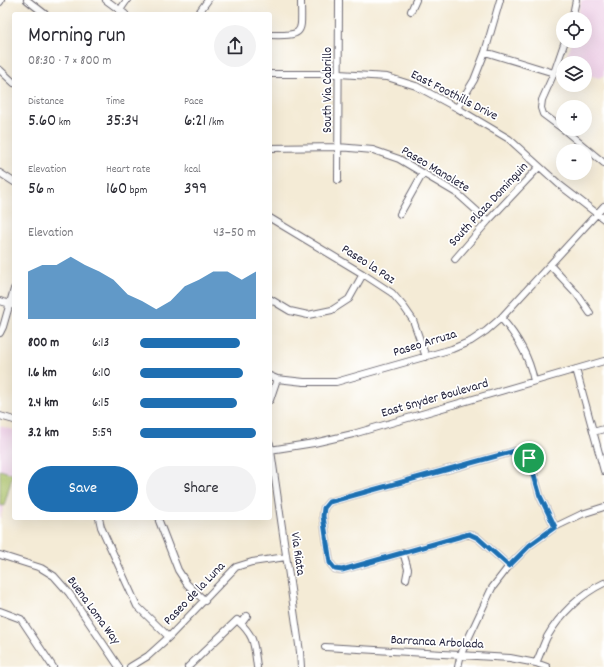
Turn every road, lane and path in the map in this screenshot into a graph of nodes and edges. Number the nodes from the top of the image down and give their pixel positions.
1 (27, 0) edge
2 (106, 0) edge
3 (127, 0) edge
4 (208, 0) edge
5 (301, 0) edge
6 (339, 0) edge
7 (416, 0) edge
8 (500, 0) edge
9 (576, 0) edge
10 (411, 11) dead end
11 (42, 12) edge
12 (122, 12) edge
13 (200, 12) edge
14 (573, 12) edge
15 (272, 35) edge
16 (563, 48) edge
17 (485, 52) junction
18 (0, 70) edge
19 (272, 74) edge
20 (339, 74) junction
21 (554, 74) junction
22 (12, 81) edge
23 (457, 108) junction
24 (556, 124) edge
25 (571, 136) edge
26 (272, 148) edge
27 (338, 148) junction
28 (604, 163) edge
29 (539, 167) junction
30 (0, 173) edge
31 (423, 173) junction
32 (338, 180) dead end
33 (12, 181) edge
34 (604, 206) edge
35 (400, 214) dead end
36 (598, 214) junction
37 (272, 219) edge
38 (604, 219) edge
39 (488, 221) junction
40 (455, 259) dead end
41 (550, 266) junction
42 (363, 274) junction
43 (272, 300) edge
44 (0, 301) edge
45 (12, 304) edge
46 (590, 313) dead end
47 (501, 318) junction
48 (0, 333) edge
49 (426, 357) junction
50 (604, 361) edge
51 (576, 370) junction
52 (272, 377) edge
53 (277, 379) junction
54 (534, 381) junction
55 (272, 394) edge
56 (0, 416) edge
57 (12, 419) edge
58 (604, 429) edge
59 (593, 432) junction
60 (272, 448) edge
61 (272, 462) edge
62 (604, 471) edge
63 (604, 508) edge
64 (99, 520) edge
65 (159, 521) dead end
66 (555, 527) junction
67 (403, 552) junction
68 (0, 555) edge
69 (286, 558) junction
70 (509, 566) junction
71 (406, 579) dead end
72 (604, 583) edge
73 (205, 601) junction
74 (0, 611) edge
75 (247, 616) dead end
76 (241, 624) junction
77 (168, 637) junction
78 (325, 647) dead end
79 (461, 654) junction
80 (536, 663) junction
81 (53, 667) edge
82 (119, 667) edge
83 (130, 667) edge
84 (188, 667) edge
85 (256, 667) edge
86 (301, 667) edge
87 (458, 667) edge
88 (547, 667) edge

1 - 11 street
2 - 12 street
3 - 12 street
4 - 13 street
5 - 15 street
6 - 20 street, South Via Cabrillo
7 - 10 street
8 - 17 street
9 - 14 street
16 - 21 street
17 - 21 street
17 - 23 street
18 - 22 street
19 - 20 street, East Foothills Drive
20 - 23 street, East Foothills Drive
20 - 27 street, South Via Cabrillo
21 - 24 street
23 - 29 street, East Foothills Drive
25 - 28 street
26 - 27 street, Paseo Manolete
27 - 31 street, Paseo Manolete
27 - 32 street, South Via Cabrillo
29 - 36 street, East Foothills Drive
29 - 39 street, South Plaza Dominguin
30 - 33 street
31 - 35 street
31 - 39 street, Paseo Manolete
34 - 36 street, Paseo Arruza
36 - 38 street, East Foothills Drive
36 - 41 street, Paseo Arruza
37 - 42 street, Paseo la Paz
39 - 40 street, South Plaza Dominguin
41 - 46 street
41 - 47 street, Paseo Arruza
42 - 43 street
42 - 49 street, Paseo la Paz
44 - 45 street
45 - 48 street
47 - 49 street, Paseo Arruza
47 - 54 street
49 - 53 street, Paseo Arruza
50 - 51 street, East Snyder Boulevard
51 - 54 street, East Snyder Boulevard
51 - 59 street
52 - 53 street, Paseo Arruza
53 - 55 street
54 - 60 street, East Snyder Boulevard
56 - 57 street
58 - 59 street
59 - 62 street
61 - 69 street, Via Riata
63 - 66 street
64 - 77 street
65 - 73 street
66 - 67 street
66 - 70 street
67 - 70 street
67 - 71 street
68 - 82 street, Buena Loma Way
69 - 73 street, Paseo de la Luna
69 - 86 street, Via Riata
70 - 79 street
72 - 80 street
73 - 77 street, Paseo de la Luna
74 - 81 street
75 - 76 street
76 - 84 street
76 - 85 street
77 - 83 street, Paseo de la Luna
78 - 79 street, Barranca Arbolada
79 - 80 street, Barranca Arbolada
79 - 87 street
80 - 88 street, Barranca Arbolada

